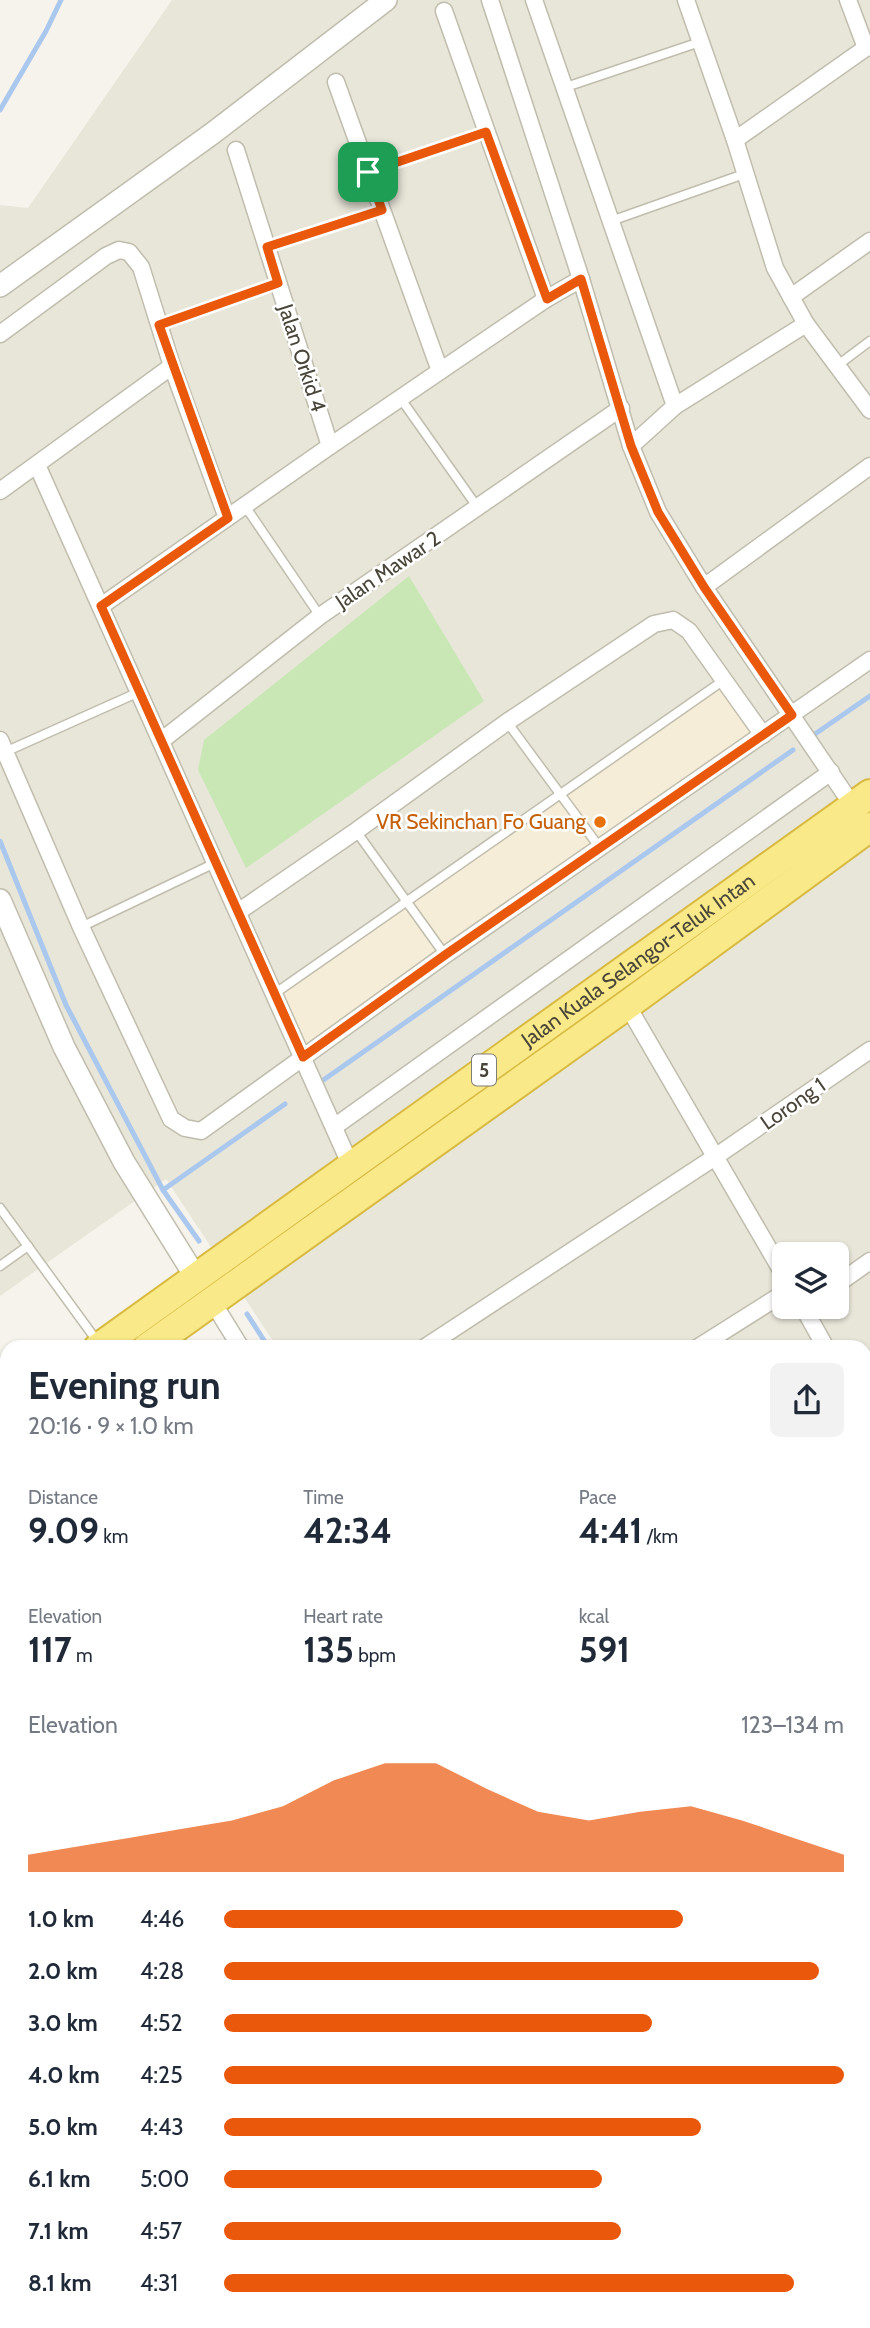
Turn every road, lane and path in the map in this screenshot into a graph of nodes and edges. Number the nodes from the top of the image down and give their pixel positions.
1 (386, 0) edge
2 (490, 0) edge
3 (534, 0) edge
4 (686, 0) edge
5 (848, 0) edge
6 (444, 11) dead end
7 (700, 42) junction
8 (868, 46) edge
9 (336, 82) dead end
10 (566, 87) junction
11 (486, 132) junction
12 (736, 139) junction
13 (236, 150) dead end
14 (368, 172) junction
15 (744, 174) junction
16 (382, 210) junction
17 (611, 221) junction
18 (870, 241) edge
19 (267, 247) junction
20 (581, 279) junction
21 (278, 283) junction
22 (0, 286) edge
23 (791, 297) junction
24 (547, 299) junction
25 (806, 324) junction
26 (159, 325) junction
27 (0, 334) edge
28 (870, 341) edge
29 (838, 365) junction
30 (172, 366) junction
31 (440, 371) junction
32 (401, 399) junction
33 (675, 406) junction
34 (621, 408) junction
35 (870, 410) edge
36 (330, 446) junction
37 (631, 446) junction
38 (37, 465) junction
39 (870, 466) edge
40 (0, 491) edge
41 (245, 506) junction
42 (478, 508) junction
43 (228, 518) junction
44 (704, 587) junction
45 (101, 606) junction
46 (320, 616) junction
47 (870, 660) edge
48 (724, 680) junction
49 (139, 692) junction
50 (792, 715) junction
51 (508, 722) junction
52 (763, 735) junction
53 (161, 741) junction
54 (2, 749) edge
55 (831, 772) junction
56 (561, 794) junction
57 (864, 809) edge
58 (356, 831) junction
59 (600, 848) junction
60 (215, 863) junction
61 (0, 900) edge
62 (407, 902) junction
63 (238, 912) junction
64 (81, 927) junction
65 (445, 955) junction
66 (274, 994) junction
67 (626, 1005) junction
68 (870, 1050) edge
69 (303, 1057) junction
70 (334, 1127) junction
71 (715, 1157) junction
72 (351, 1166) junction
73 (0, 1208) edge
74 (28, 1246) junction
75 (772, 1254) edge
76 (870, 1261) edge
77 (0, 1266) edge
78 (195, 1276) junction
79 (849, 1276) edge
80 (772, 1300) edge
81 (212, 1301) junction
82 (810, 1319) edge
83 (95, 1340) edge
84 (158, 1340) edge
85 (236, 1340) edge
86 (436, 1340) edge
87 (709, 1340) edge
88 (822, 1340) edge

1 - 22 street
2 - 20 street
3 - 10 street
4 - 7 street
5 - 8 street
6 - 11 street
7 - 10 lane
7 - 12 street
8 - 12 street
9 - 14 street
10 - 17 street
11 - 14 lane
11 - 24 street
12 - 15 street
13 - 19 street, Jalan Orkid 4
14 - 16 street
15 - 17 lane
15 - 23 street
16 - 19 lane
16 - 31 street
17 - 33 street
18 - 23 street
19 - 21 street, Jalan Orkid 4
20 - 24 street
20 - 34 street
21 - 26 lane
21 - 36 street, Jalan Orkid 4
23 - 25 street
24 - 31 street
25 - 29 street
25 - 33 street
26 - 27 street
26 - 30 street
28 - 29 lane
29 - 35 street
30 - 38 street
30 - 43 street
31 - 32 street
32 - 36 street
32 - 42 lane
33 - 37 street
34 - 37 street
34 - 42 street, Jalan Mawar 2
36 - 41 street
37 - 44 street
38 - 40 street
38 - 45 street
39 - 44 street
41 - 43 street
41 - 46 lane
42 - 46 street, Jalan Mawar 2
43 - 45 street
44 - 50 street
45 - 49 street
46 - 53 street, Jalan Mawar 2
47 - 50 street
48 - 51 street
48 - 52 street
48 - 56 lane
49 - 53 street
49 - 54 lane
50 - 52 street
50 - 55 street
51 - 56 lane
51 - 58 street
52 - 59 street
53 - 60 street
54 - 64 street
55 - 57 street
55 - 70 street
56 - 59 lane
56 - 62 lane
57 - 67 highway, Jalan Kuala Selangor-Teluk Intan / 5
57 - 72 highway, Jalan Kuala Selangor-Teluk Intan / 5
58 - 62 lane
58 - 63 street
59 - 65 street
60 - 63 street
60 - 64 lane
61 - 78 street
62 - 65 lane
62 - 66 lane
63 - 66 street
64 - 69 street
65 - 69 street
66 - 69 street
67 - 71 street
67 - 81 highway, Jalan Kuala Selangor-Teluk Intan / 5
68 - 71 street, Lorong 1
69 - 70 street
70 - 72 street
71 - 75 street
71 - 86 street, Lorong 1
72 - 78 highway, Jalan Kuala Selangor-Teluk Intan / 5
73 - 74 lane
74 - 77 lane
74 - 83 lane
76 - 79 street
78 - 83 highway, Jalan Kuala Selangor-Teluk Intan / 5
80 - 87 street
81 - 84 highway, Jalan Kuala Selangor-Teluk Intan / 5
81 - 85 street
82 - 88 street

